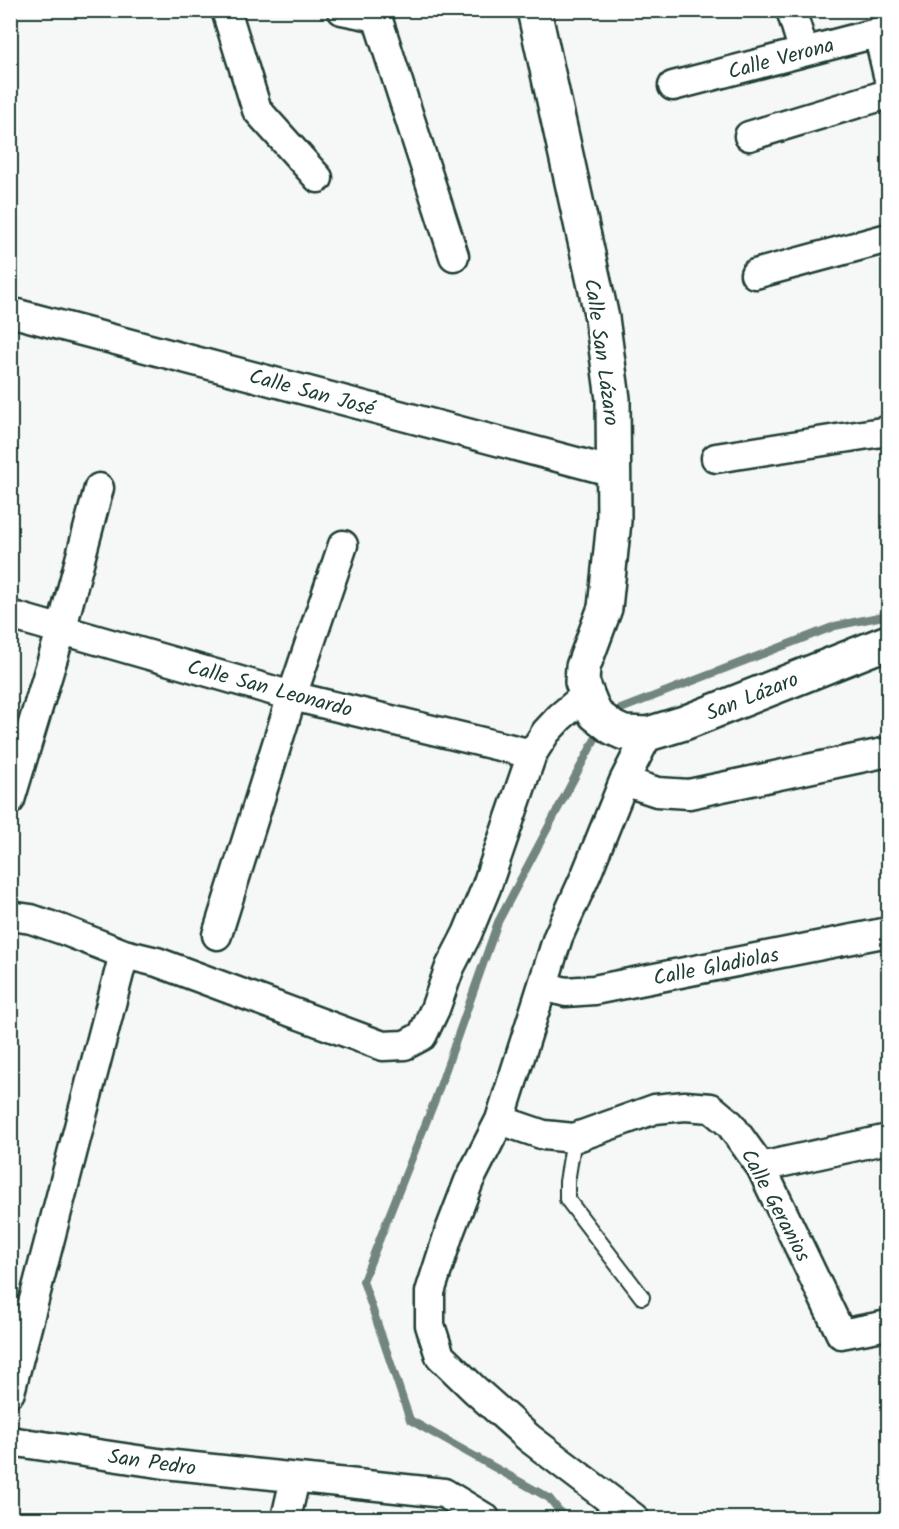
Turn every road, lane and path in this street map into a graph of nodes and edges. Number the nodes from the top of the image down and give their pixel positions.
1 (226, 10) edge
2 (342, 10) edge
3 (534, 10) edge
4 (791, 10) edge
5 (378, 14) edge
6 (883, 31) edge
7 (804, 52) junction
8 (888, 75) edge
9 (673, 86) dead end
10 (888, 94) edge
11 (749, 136) dead end
12 (318, 178) dead end
13 (888, 238) edge
14 (454, 256) dead end
15 (755, 274) dead end
16 (10, 312) edge
17 (888, 431) edge
18 (716, 458) dead end
19 (614, 472) junction
20 (99, 488) dead end
21 (343, 545) dead end
22 (10, 615) edge
23 (61, 631) junction
24 (888, 642) edge
25 (291, 696) junction
26 (598, 712) junction
27 (648, 734) junction
28 (888, 752) edge
29 (532, 754) junction
30 (624, 781) junction
31 (10, 800) edge
32 (10, 916) edge
33 (888, 932) edge
34 (217, 936) dead end
35 (124, 954) junction
36 (543, 986) junction
37 (500, 1120) junction
38 (574, 1138) junction
39 (888, 1139) edge
40 (761, 1167) junction
41 (642, 1297) dead end
42 (888, 1325) edge
43 (10, 1392) edge
44 (10, 1441) edge
45 (294, 1479) junction
46 (286, 1518) edge
47 (485, 1518) edge
48 (634, 1518) edge

1 - 12 street
2 - 5 street
3 - 19 main road, Calle San Lázaro
4 - 7 street
5 - 14 street
6 - 7 street, Calle Verona
6 - 8 street
7 - 9 street, Calle Verona
10 - 11 street
13 - 15 street
16 - 19 street, Calle San José
17 - 18 street
19 - 26 main road, Calle San Lázaro
20 - 23 street
21 - 25 street
22 - 23 street, Calle San Leonardo
23 - 25 street, Calle San Leonardo
23 - 31 street
24 - 27 main road, San Lázaro
25 - 29 street, Calle San Leonardo
25 - 34 street
26 - 27 main road, San Lázaro
26 - 29 street
27 - 30 street
28 - 30 street
29 - 35 street
30 - 36 street
32 - 35 street
33 - 36 street, Calle Gladiolas
35 - 43 street
36 - 37 street
37 - 38 street, Calle Geranios
37 - 48 street
38 - 40 street, Calle Geranios
38 - 41 lane
39 - 40 street
40 - 42 street, Calle Geranios
44 - 45 street, San Pedro
45 - 46 street
45 - 47 street, San Pedro

